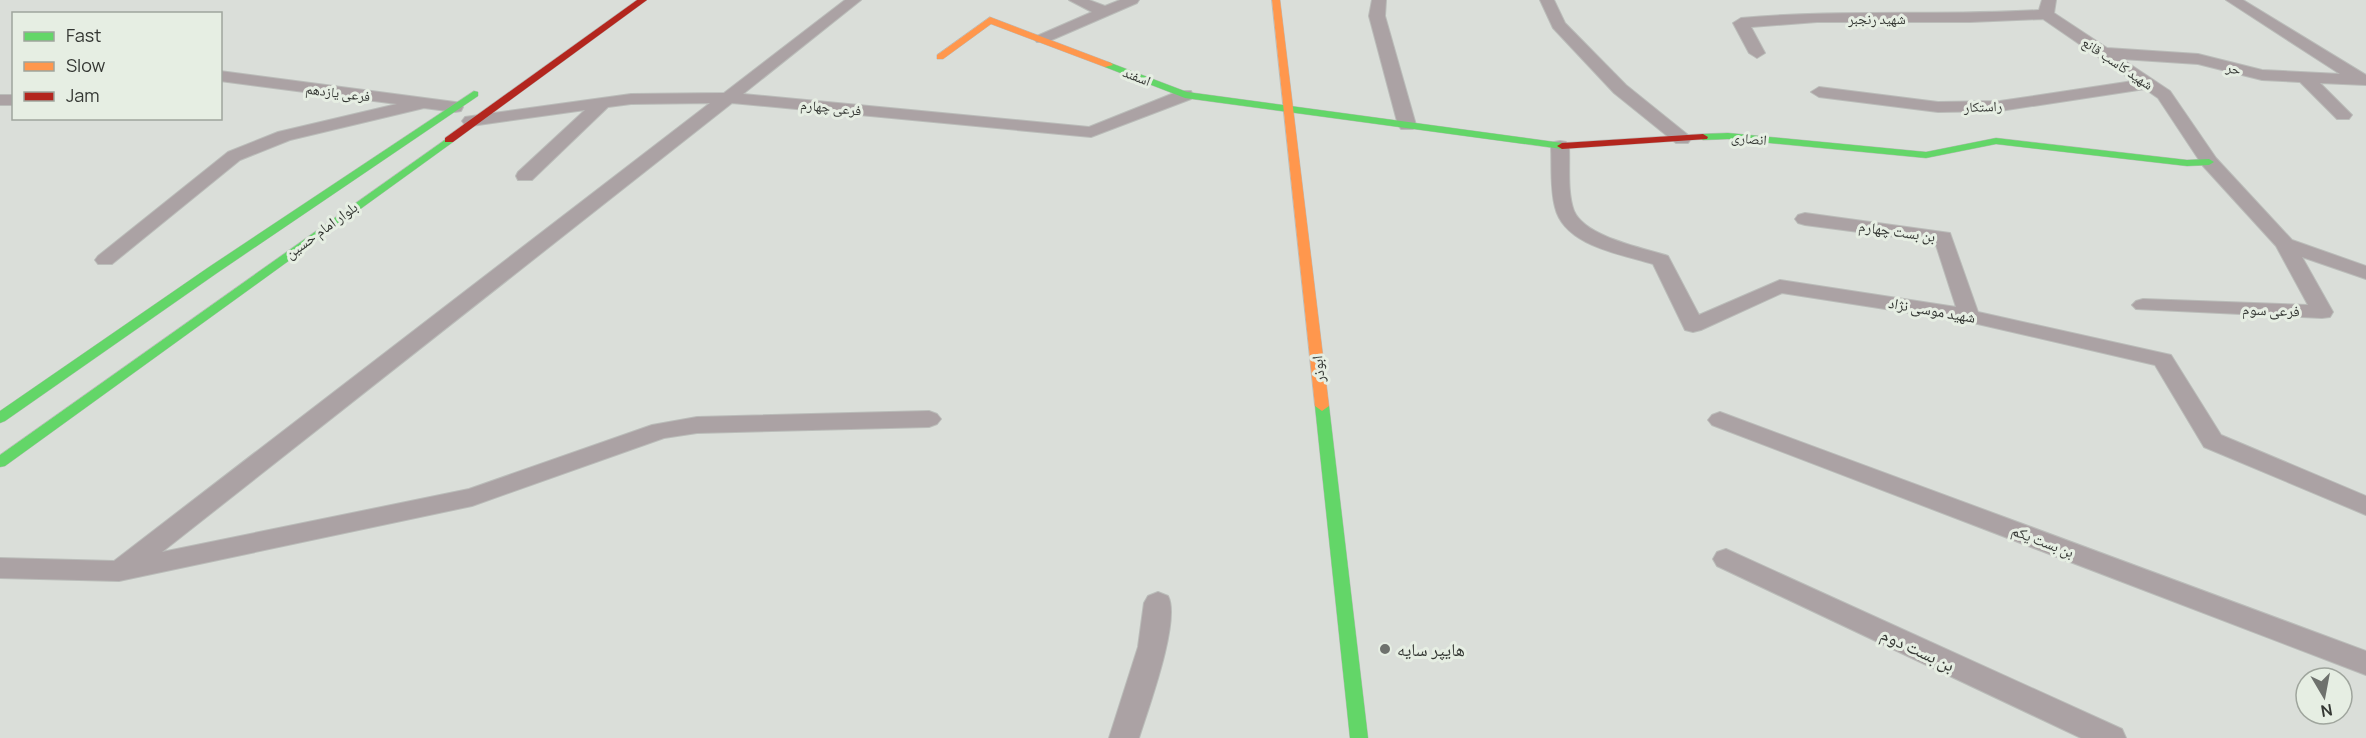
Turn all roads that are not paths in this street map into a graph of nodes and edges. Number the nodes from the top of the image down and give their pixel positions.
1 (643, 0) edge
2 (854, 0) edge
3 (1076, 0) edge
4 (1132, 0) edge
5 (1276, 0) edge
6 (1378, 0) edge
7 (1547, 0) edge
8 (2233, 0) edge
9 (2047, 7) edge
10 (1105, 12) junction
11 (1042, 39) junction
12 (1757, 53) dead end
13 (2103, 53) junction
14 (940, 57) dead end
15 (222, 76) edge
16 (2304, 76) junction
17 (2362, 79) edge
18 (2147, 84) junction
19 (484, 87) dead end
20 (1819, 92) dead end
21 (1185, 95) junction
22 (729, 98) junction
23 (604, 102) junction
24 (424, 103) junction
25 (455, 107) junction
26 (1289, 109) junction
27 (2343, 115) dead end
28 (471, 121) junction
29 (1407, 125) junction
30 (1682, 140) junction
31 (1560, 146) junction
32 (2209, 162) junction
33 (525, 176) dead end
34 (1805, 219) dead end
35 (2285, 244) junction
36 (105, 260) dead end
37 (2366, 273) edge
38 (2143, 305) dead end
39 (1969, 316) junction
40 (0, 418) edge
41 (929, 419) dead end
42 (1720, 420) dead end
43 (0, 462) edge
44 (2366, 506) edge
45 (1726, 559) dead end
46 (0, 568) edge
47 (119, 572) junction
48 (1158, 603) dead end
49 (2366, 663) edge
50 (1124, 738) edge
51 (1359, 738) edge
52 (2111, 738) edge

1 - 28 street, بلوار امام حسین
2 - 22 street
3 - 10 street
4 - 10 street
5 - 26 street, ابوذر
6 - 29 street
7 - 30 street
8 - 17 street
9 - 12 street, شهید رنجبر
9 - 13 street, شهید کاسب قانع
10 - 11 street
11 - 14 street, اسفند
11 - 21 street, اسفند
13 - 16 street, حر
13 - 18 street, شهید کاسب قانع
15 - 24 street, فرعی یازدهم
16 - 17 street, حر
16 - 27 street
18 - 20 street, راستکار
18 - 32 street, شهید کاسب قانع
19 - 25 street, بلوار امام حسین
21 - 22 street, فرعی چهارم
21 - 26 street, اسفند
22 - 23 street, فرعی چهارم
22 - 47 street
23 - 28 street, فرعی چهارم
23 - 33 street
24 - 25 street, فرعی یازدهم
24 - 36 street
25 - 40 street, بلوار امام حسین
26 - 29 street, انصاری
26 - 51 street, ابوذر
28 - 43 street, بلوار امام حسین
29 - 31 street, انصاری
30 - 31 street, انصاری
30 - 32 street, انصاری
31 - 39 street, شهید موسی نژاد
32 - 35 street, شهید کاسب قانع
34 - 39 street, بن بست چهارم
35 - 37 street
35 - 38 street, فرعی سوم
39 - 44 street, شهید موسی نژاد
41 - 47 street
42 - 49 street, بن بست یکم
45 - 52 street, بن بست دوم
46 - 47 street
48 - 50 street

